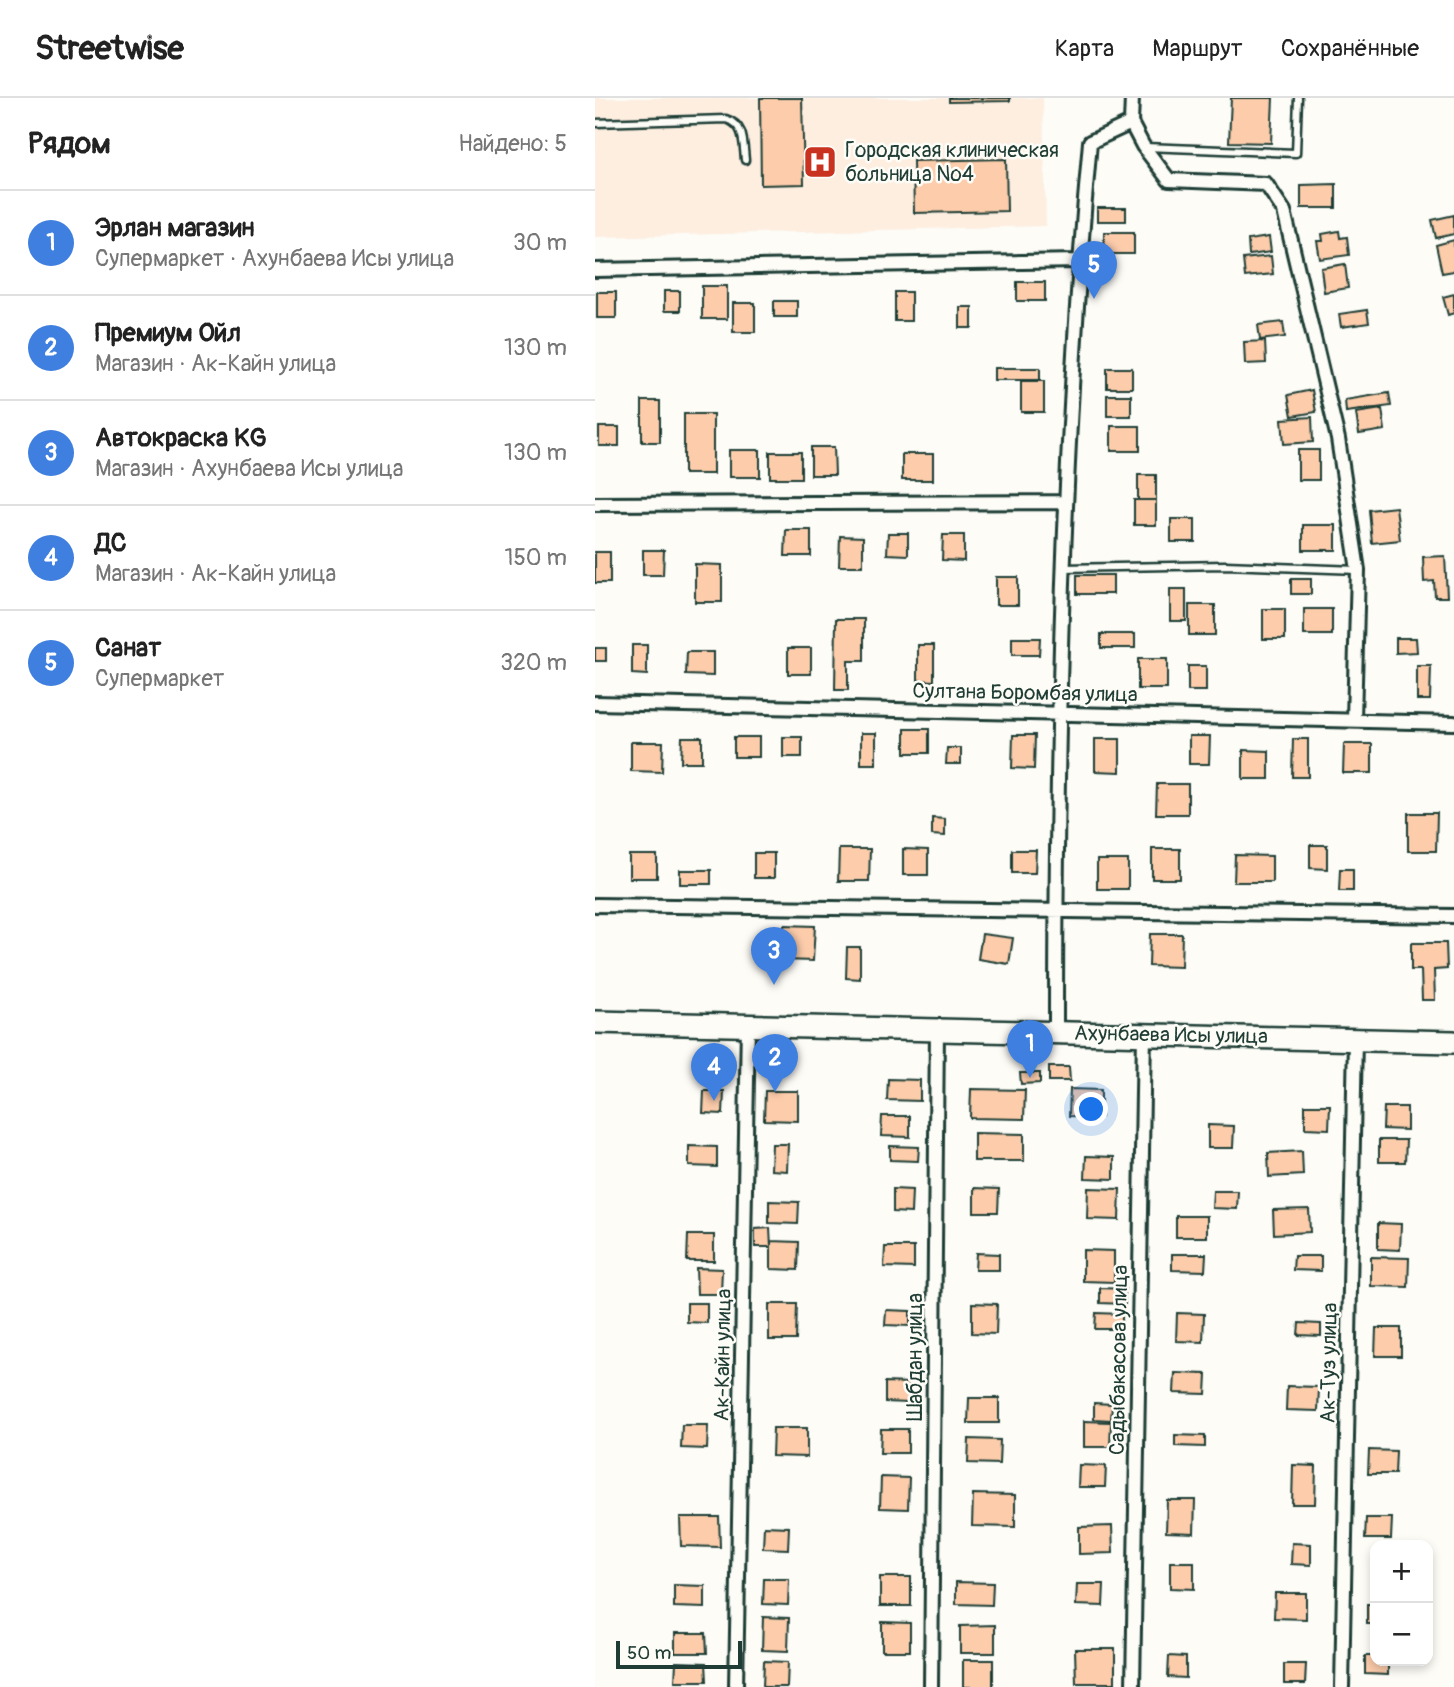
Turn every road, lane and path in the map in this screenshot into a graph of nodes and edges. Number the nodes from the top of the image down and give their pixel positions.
1 (1132, 98) edge
2 (1298, 98) edge
3 (1131, 122) junction
4 (595, 123) edge
5 (1143, 146) junction
6 (745, 160) dead end
7 (1079, 261) junction
8 (595, 270) edge
9 (1065, 502) junction
10 (595, 504) edge
11 (1062, 568) junction
12 (1358, 570) junction
13 (595, 703) edge
14 (1058, 712) junction
15 (1354, 719) junction
16 (1454, 723) edge
17 (595, 905) edge
18 (1056, 911) junction
19 (1454, 916) edge
20 (595, 1022) edge
21 (748, 1024) junction
22 (937, 1028) junction
23 (1056, 1032) junction
24 (1144, 1033) junction
25 (1355, 1039) junction
26 (1454, 1042) edge
27 (736, 1687) edge
28 (931, 1687) edge
29 (1133, 1687) edge
30 (1342, 1687) edge

1 - 3 street
2 - 5 lane
3 - 5 street
3 - 7 street
4 - 6 lane
5 - 12 street
7 - 8 street
7 - 9 street
9 - 10 street
9 - 11 street
11 - 12 lane
11 - 14 street
12 - 15 street
13 - 14 street, Султана Боромбая улица
14 - 15 street, Султана Боромбая улица
14 - 18 street
15 - 16 street, Султана Боромбая улица
17 - 18 street
18 - 19 street
18 - 23 street
20 - 21 main road, Ахунбаева Исы улица
21 - 22 main road, Ахунбаева Исы улица
21 - 27 street, Ак-Кайн улица
22 - 23 main road, Ахунбаева Исы улица
22 - 28 street, Шабдан улица
23 - 24 main road, Ахунбаева Исы улица
24 - 25 main road, Ахунбаева Исы улица
24 - 29 street, Садыбакасова улица
25 - 26 main road, Ахунбаева Исы улица
25 - 30 street, Ак-Туз улица

